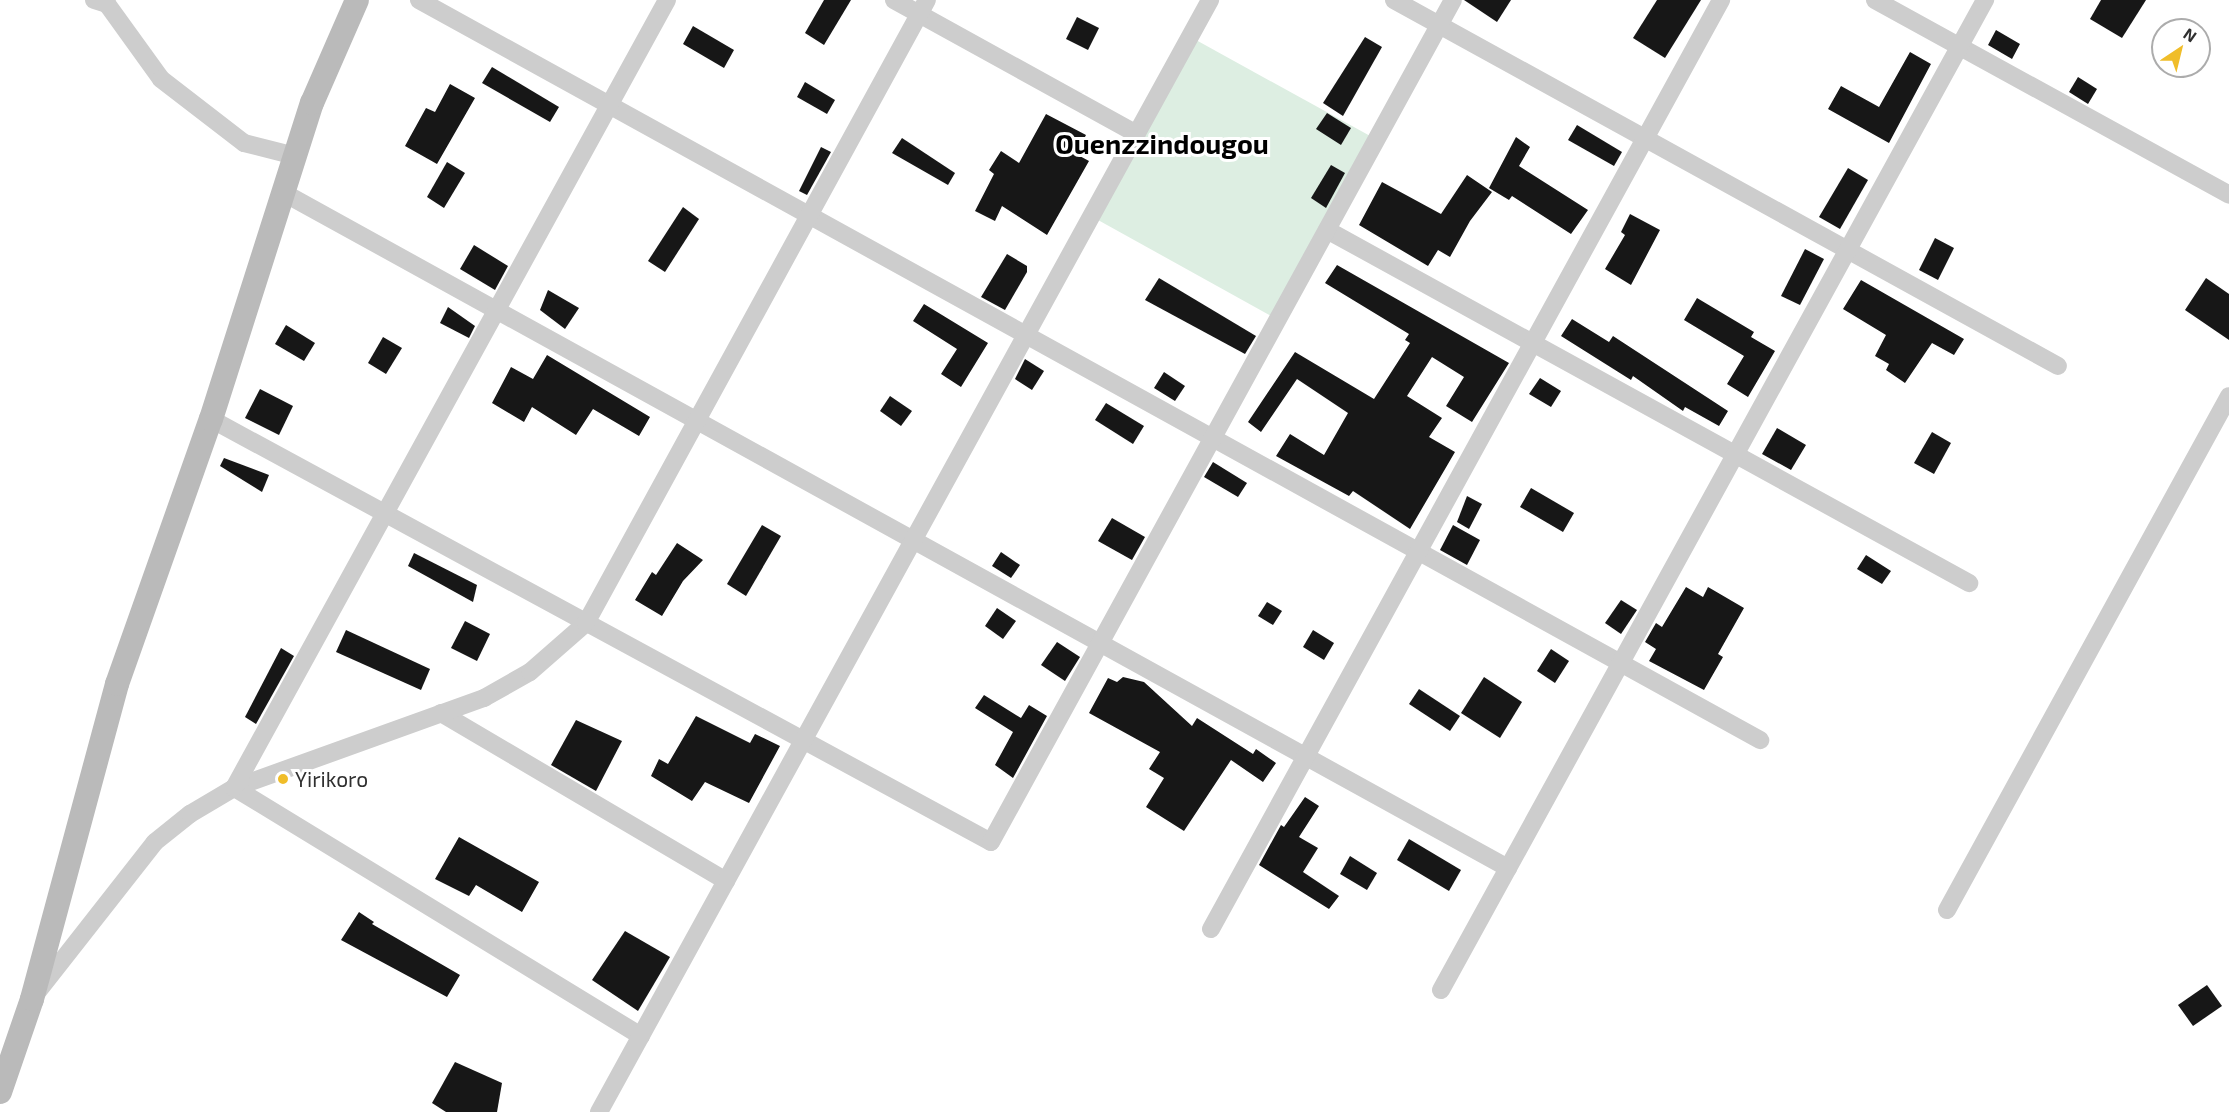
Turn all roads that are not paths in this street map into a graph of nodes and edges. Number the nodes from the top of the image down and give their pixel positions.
1 (94, 0) edge
2 (357, 0) edge
3 (419, 0) edge
4 (667, 0) edge
5 (894, 0) edge
6 (1210, 0) edge
7 (1394, 0) edge
8 (1453, 0) edge
9 (1721, 0) edge
10 (1875, 0) edge
11 (1985, 0) edge
12 (923, 7) edge
13 (1439, 25) junction
14 (1959, 46) junction
15 (609, 105) junction
16 (1137, 134) junction
17 (1645, 138) junction
18 (295, 156) junction
19 (284, 193) junction
20 (2229, 195) edge
21 (809, 215) junction
22 (1327, 230) junction
23 (1847, 250) junction
24 (496, 310) junction
25 (1026, 335) junction
26 (1533, 343) junction
27 (2058, 366) dead end
28 (2229, 396) edge
29 (211, 419) junction
30 (697, 421) junction
31 (1213, 438) junction
32 (1735, 454) junction
33 (385, 513) junction
34 (913, 540) junction
35 (1418, 551) junction
36 (1969, 583) dead end
37 (586, 623) junction
38 (1100, 643) junction
39 (1620, 663) junction
40 (441, 713) junction
41 (803, 740) junction
42 (1760, 740) dead end
43 (1306, 756) junction
44 (234, 788) junction
45 (1508, 868) junction
46 (726, 881) junction
47 (1947, 910) dead end
48 (1211, 929) dead end
49 (1441, 990) dead end
50 (32, 999) junction
51 (640, 1036) junction
52 (0, 1092) edge
53 (599, 1112) edge

1 - 18 street
2 - 18 street
3 - 15 street
4 - 15 street
5 - 12 street
6 - 16 street
7 - 13 street
8 - 13 street
9 - 17 street
10 - 14 street
11 - 14 street
12 - 16 street
12 - 21 street
13 - 17 street
13 - 22 street
14 - 20 street
14 - 23 street
15 - 21 street
15 - 24 street
16 - 25 street
17 - 23 street
17 - 26 street
18 - 19 street
19 - 24 street
19 - 29 street
21 - 25 street
21 - 30 street
22 - 26 street
22 - 31 street
23 - 27 street
23 - 32 street
24 - 30 street
24 - 33 street
25 - 31 street
25 - 34 street
26 - 32 street
26 - 35 street
28 - 47 street
29 - 33 street
29 - 50 street
30 - 34 street
30 - 37 street
31 - 35 street
31 - 38 street
32 - 36 street
32 - 39 street
33 - 37 street
33 - 44 street
34 - 38 street
34 - 41 street
35 - 39 street
35 - 43 street
37 - 40 street
37 - 41 street
38 - 41 street
38 - 43 street
39 - 42 street
39 - 45 street
40 - 44 street
40 - 46 street
41 - 46 street
43 - 45 street
43 - 48 street
44 - 50 street
44 - 51 street
45 - 49 street
46 - 51 street
50 - 52 street
51 - 53 street

